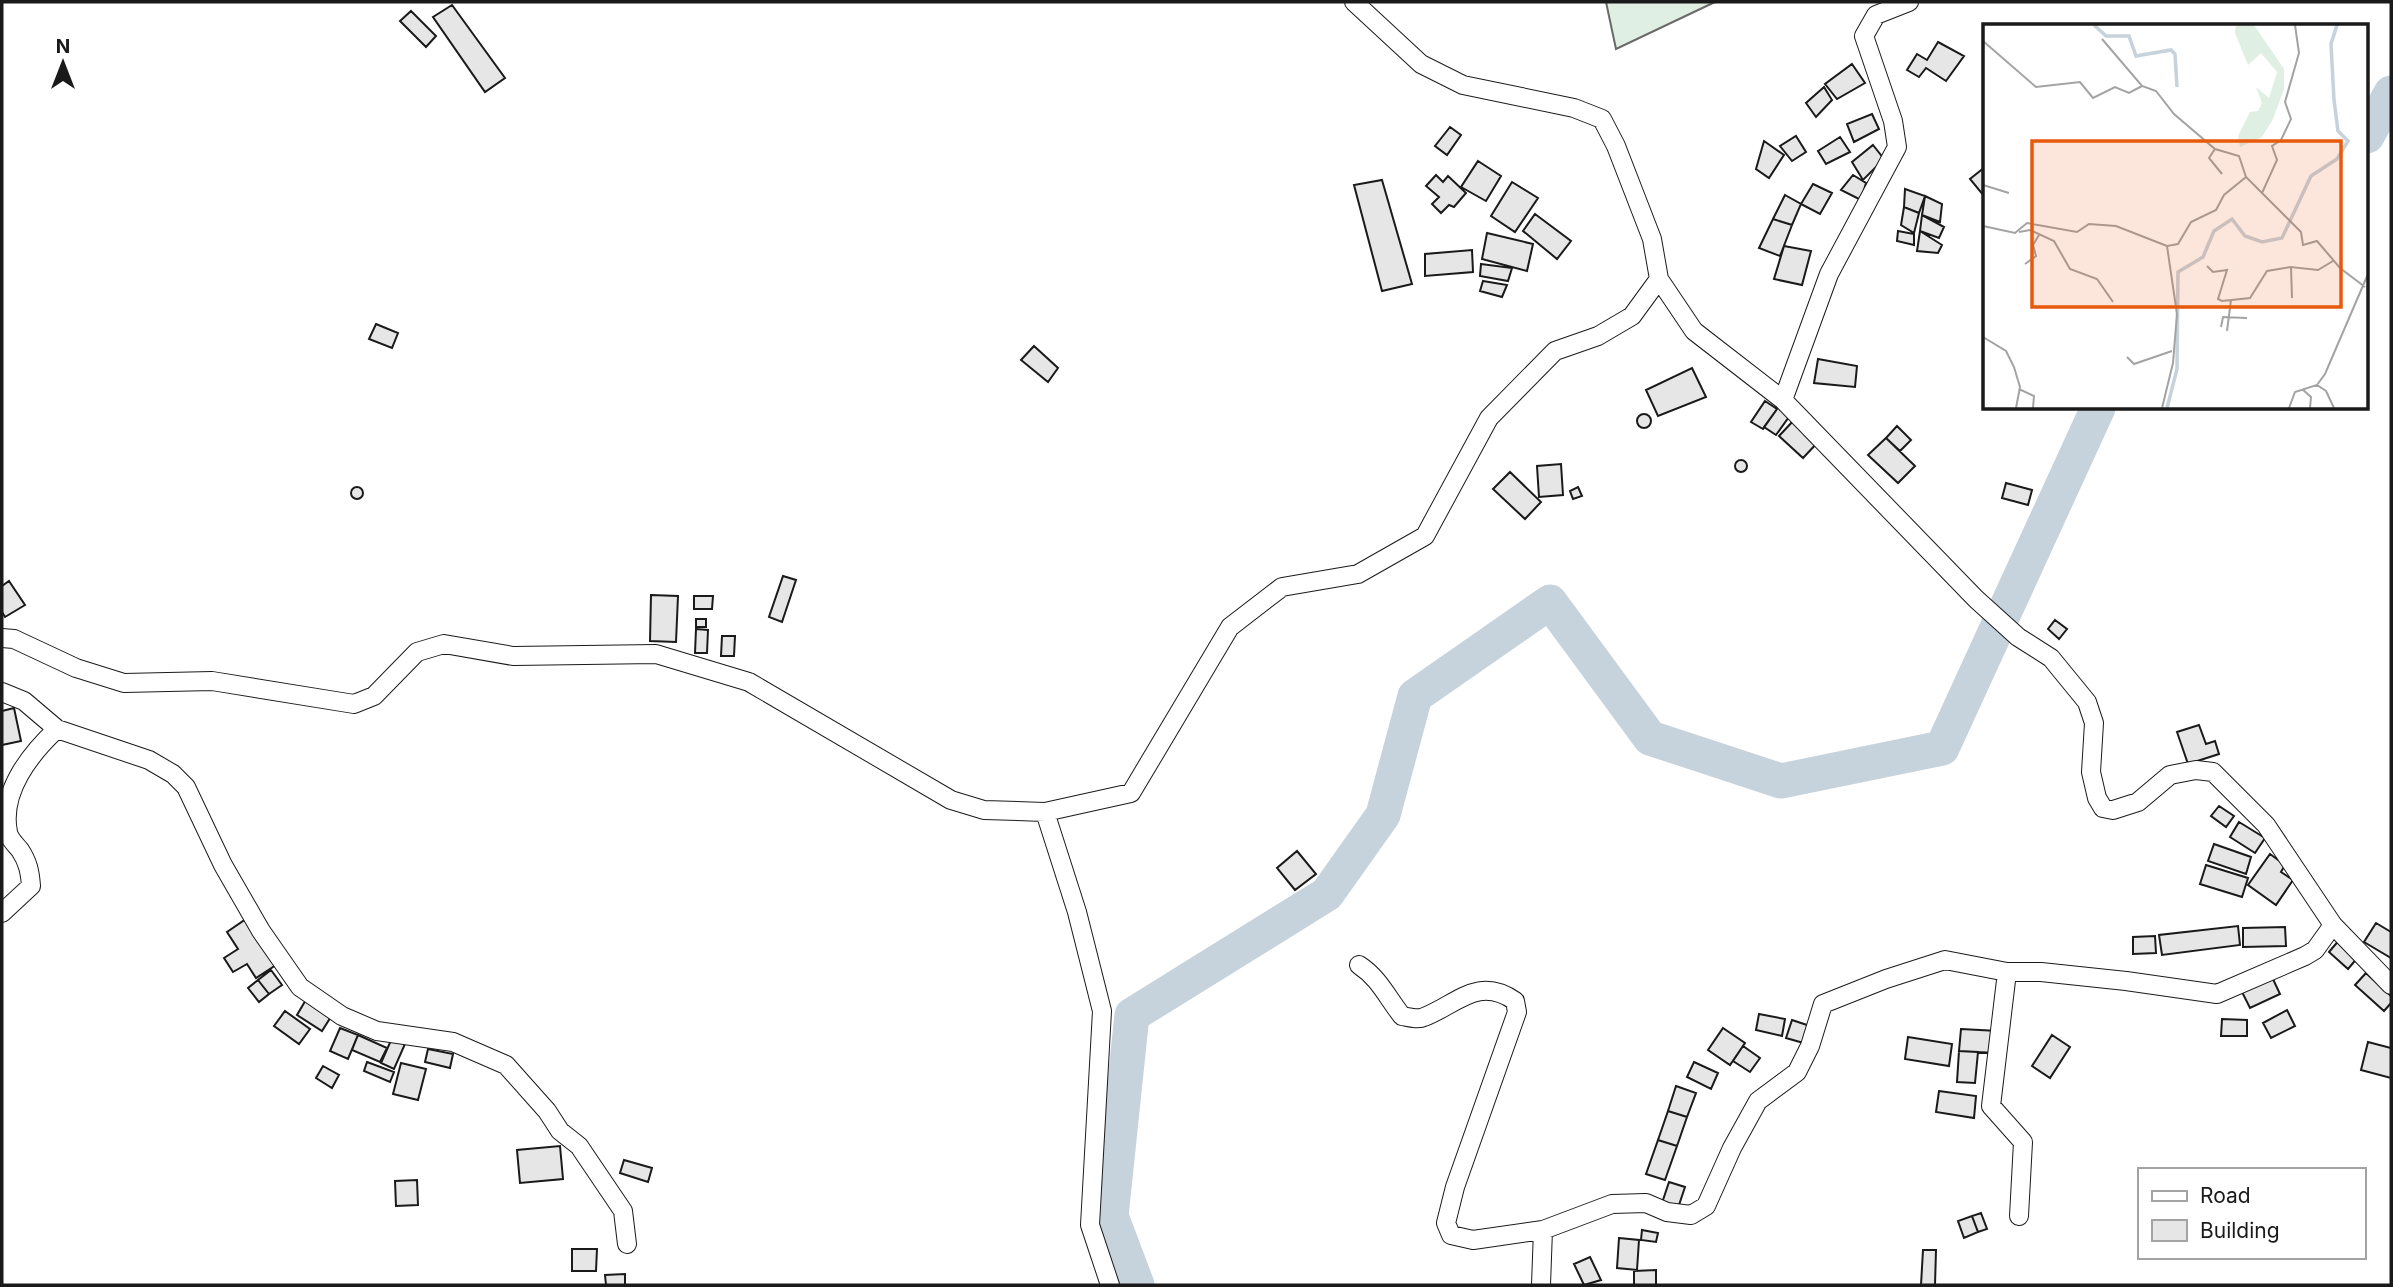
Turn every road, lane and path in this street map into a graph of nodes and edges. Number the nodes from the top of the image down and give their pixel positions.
1 (1354, 2) edge
2 (1909, 2) edge
3 (1659, 279) junction
4 (1783, 400) junction
5 (2, 638) edge
6 (2, 692) edge
7 (57, 729) junction
8 (1045, 813) junction
9 (2, 913) edge
10 (2333, 925) junction
11 (1359, 965) dead end
12 (2007, 972) junction
13 (2391, 985) edge
14 (2019, 1216) dead end
15 (1544, 1230) junction
16 (626, 1244) dead end
17 (1110, 1285) edge
18 (1541, 1285) edge

1 - 3 street
2 - 4 street
3 - 4 street
3 - 8 street
4 - 10 street
5 - 8 street
6 - 7 street
7 - 9 street
7 - 16 street
8 - 17 street
10 - 12 street
10 - 13 street
11 - 15 street
12 - 14 street
12 - 15 street
15 - 18 street

